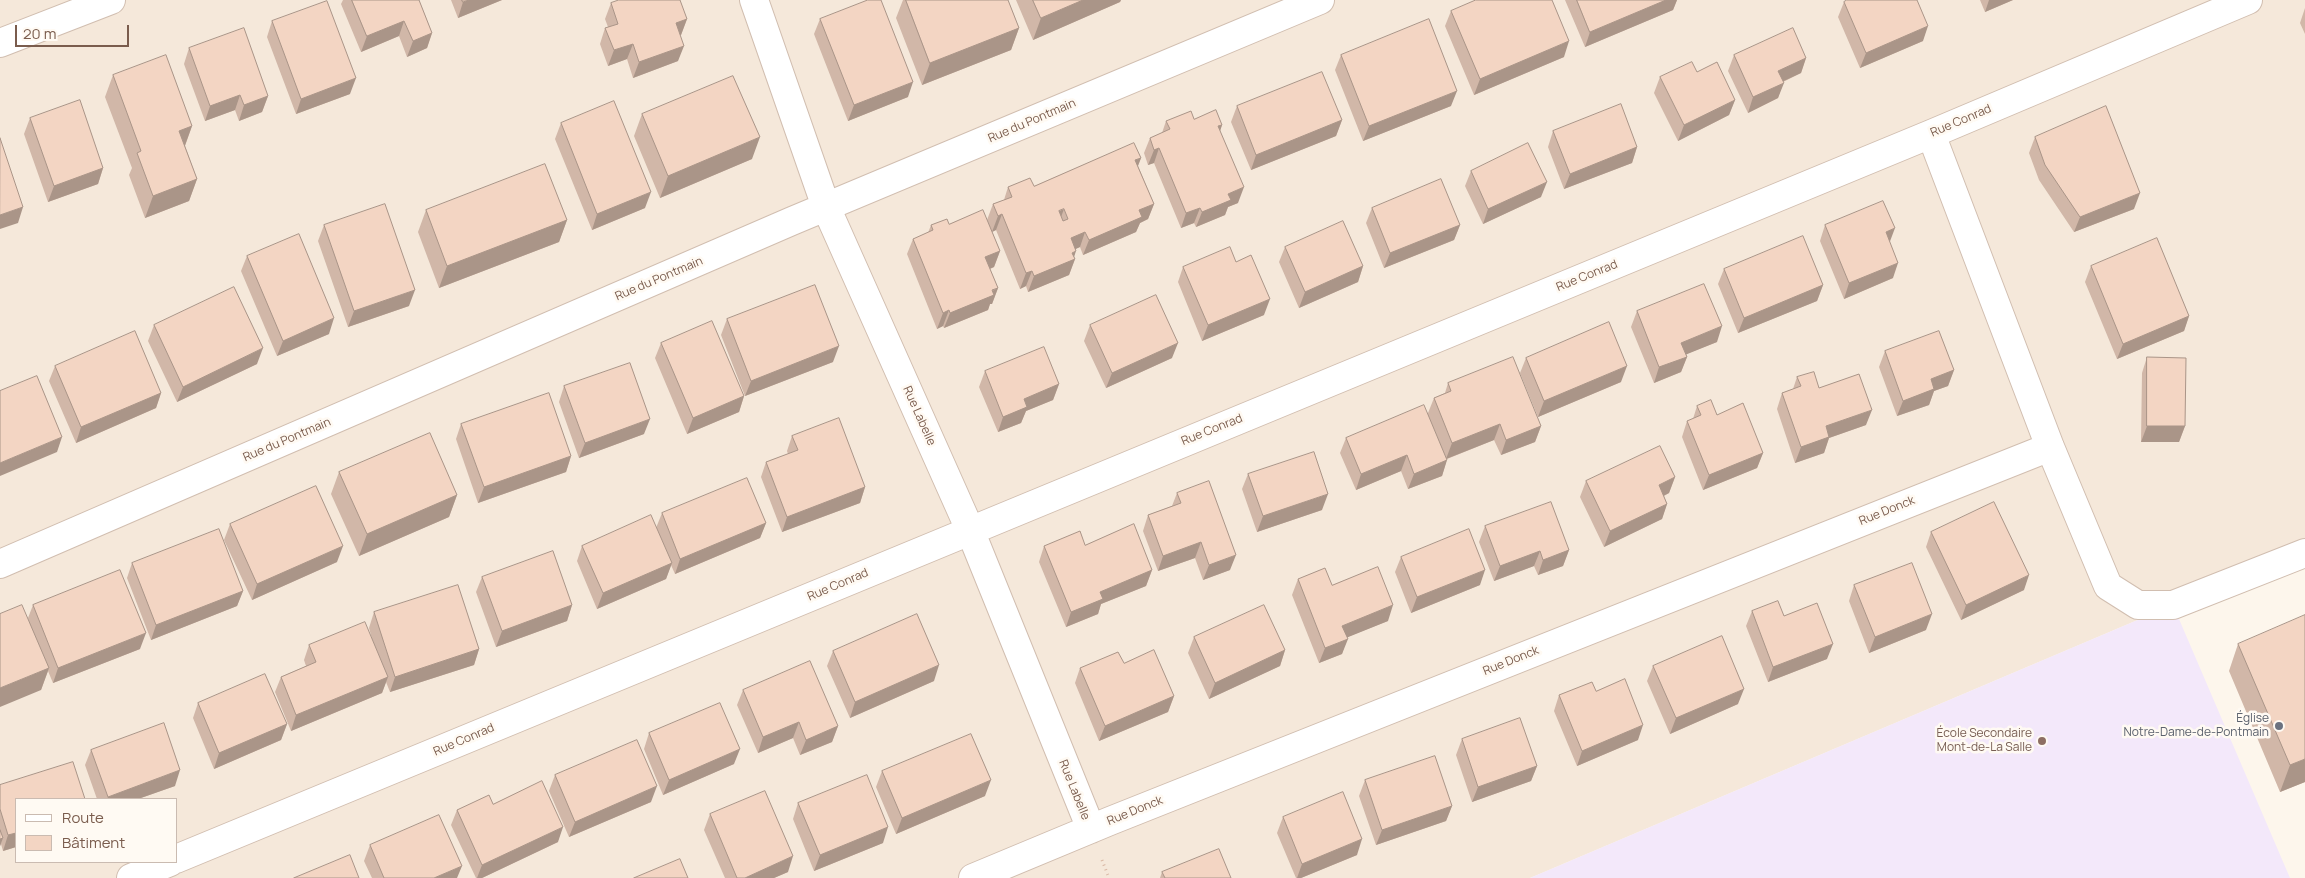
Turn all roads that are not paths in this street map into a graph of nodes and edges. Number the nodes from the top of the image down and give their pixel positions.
1 (111, 0) edge
2 (754, 0) edge
3 (1320, 0) edge
4 (2248, 0) edge
5 (0, 43) edge
6 (1931, 134) junction
7 (826, 207) junction
8 (2050, 447) junction
9 (970, 530) junction
10 (2305, 553) edge
11 (0, 564) edge
12 (1090, 829) junction
13 (178, 858) edge
14 (168, 863) edge
15 (131, 878) edge
16 (974, 878) edge

1 - 5 street
2 - 7 street, Rue Labelle
3 - 7 street, Rue du Pontmain
4 - 6 street, Rue Conrad
6 - 8 street
6 - 9 street, Rue Conrad
7 - 9 street, Rue Labelle
7 - 11 street, Rue du Pontmain
8 - 10 street
8 - 12 street, Rue Donck
9 - 12 street, Rue Labelle
9 - 13 street, Rue Conrad
12 - 16 street, Rue Donck
14 - 15 street

